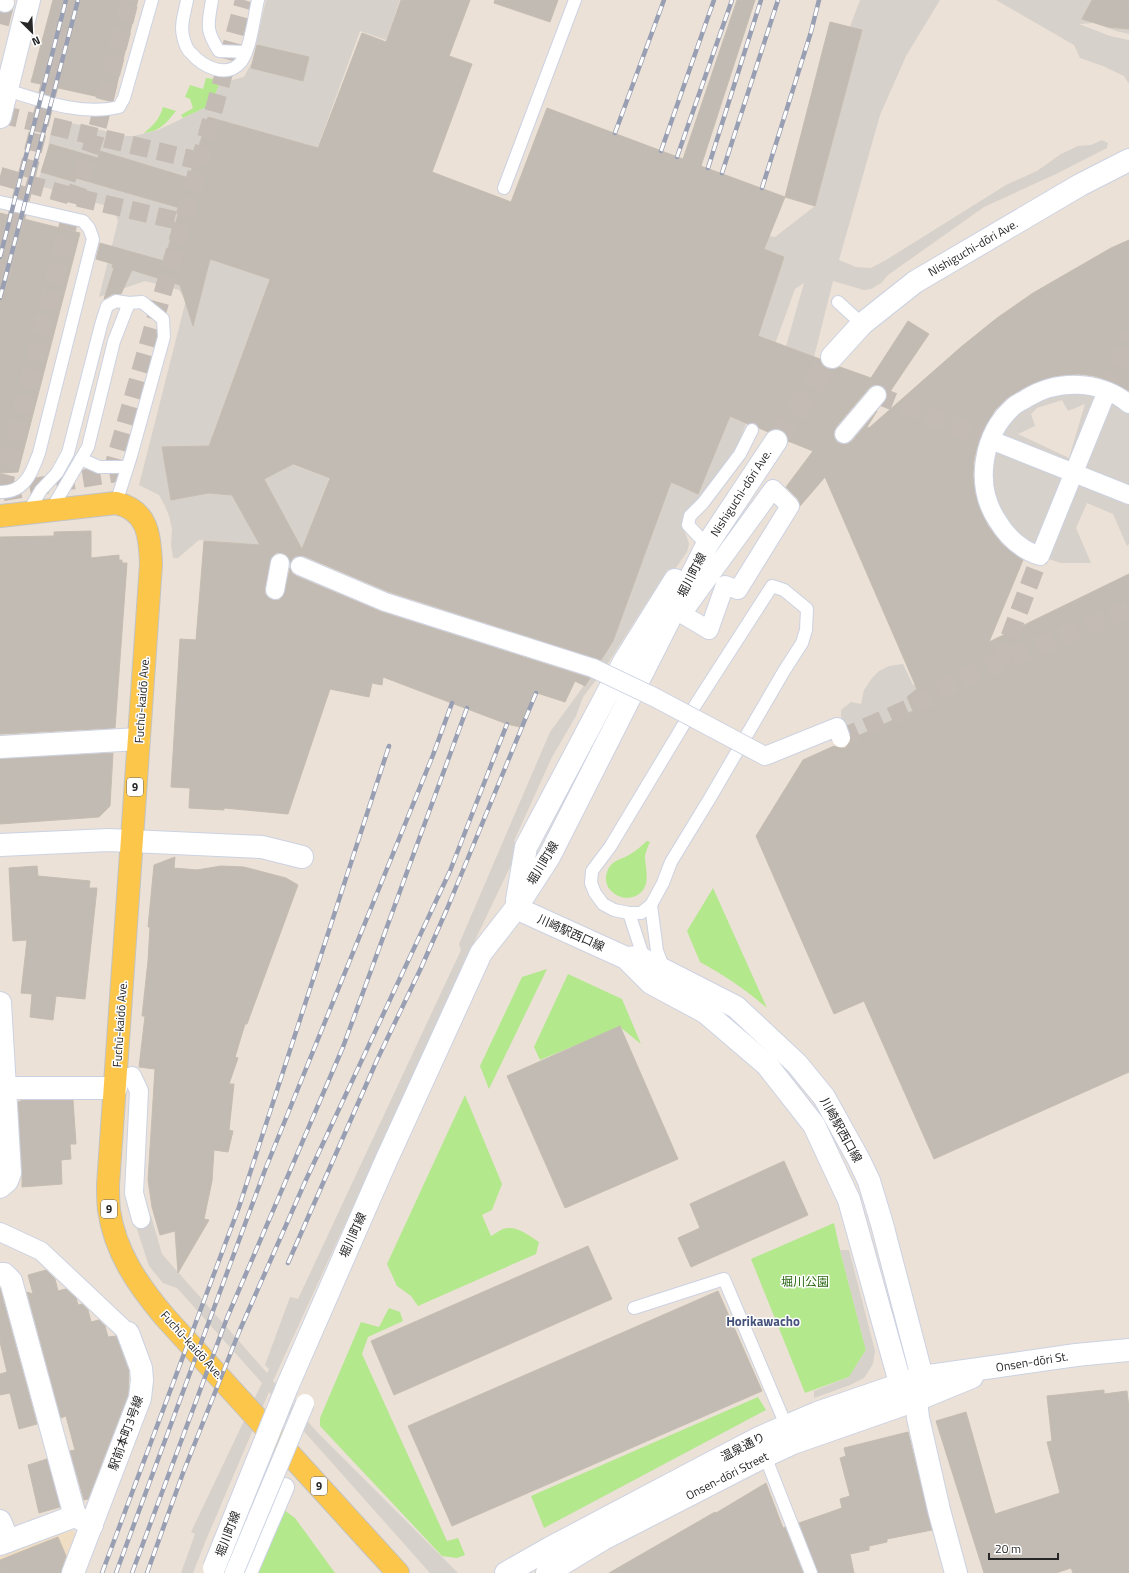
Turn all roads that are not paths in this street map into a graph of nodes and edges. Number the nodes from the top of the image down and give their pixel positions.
1 (29, 0) edge
2 (152, 0) edge
3 (187, 0) edge
4 (212, 0) edge
5 (258, 0) edge
6 (575, 0) edge
7 (246, 52) junction
8 (7, 90) junction
9 (0, 117) edge
10 (1129, 160) edge
11 (504, 188) dead end
12 (0, 202) edge
13 (838, 302) dead end
14 (129, 303) junction
15 (862, 324) junction
16 (832, 357) tunnel mouth
17 (1107, 391) junction
18 (877, 395) dead end
19 (1129, 404) edge
20 (752, 430) dead end
21 (844, 434) dead end
22 (991, 440) junction
23 (776, 441) tunnel mouth
24 (81, 459) junction
25 (127, 467) junction
26 (1074, 473) junction
27 (0, 492) edge
28 (1129, 495) edge
29 (116, 503) junction
30 (51, 510) junction
31 (27, 514) junction
32 (0, 516) edge
33 (707, 546) junction
34 (280, 563) dead end
35 (300, 566) dead end
36 (275, 590) dead end
37 (682, 614) joint
38 (842, 738) dead end
39 (139, 739) junction
40 (0, 747) edge
41 (131, 840) junction
42 (0, 845) edge
43 (302, 857) dead end
44 (651, 905) junction
45 (516, 908) junction
46 (629, 913) junction
47 (635, 959) junction
48 (658, 976) junction
49 (0, 1003) edge
50 (124, 1082) junction
51 (3, 1088) edge
52 (0, 1187) edge
53 (141, 1219) dead end
54 (0, 1232) edge
55 (0, 1274) edge
56 (634, 1308) dead end
57 (128, 1333) joint
58 (1129, 1350) edge
59 (997, 1366) junction
60 (922, 1377) junction
61 (908, 1396) junction
62 (305, 1403) dead end
63 (790, 1434) junction
64 (765, 1456) junction
65 (285, 1487) dead end
66 (83, 1520) junction
67 (0, 1521) edge
68 (4, 1543) edge
69 (220, 1572) edge
70 (73, 1573) edge
71 (248, 1573) edge
72 (398, 1573) edge
73 (506, 1573) edge
74 (547, 1573) edge
75 (811, 1573) edge
76 (956, 1573) edge

1 - 8 street
2 - 8 lane
3 - 7 lane
4 - 7 lane
5 - 7 lane
6 - 11 lane
8 - 9 street
10 - 15 street, Nishiguchi-dōri Ave.
12 - 27 lane
13 - 15 lane
14 - 24 lane
14 - 25 lane
14 - 31 lane
15 - 16 street, Nishiguchi-dōri Ave.
17 - 19 street
17 - 22 street
17 - 26 street
18 - 21 street
20 - 33 lane
22 - 26 street
22 - 26 street
23 - 33 street, Nishiguchi-dōri Ave.
24 - 25 lane
24 - 30 lane
25 - 29 lane
26 - 28 street
29 - 30 main road, Fuchū-kaidō Ave. / 9
29 - 39 main road, Fuchū-kaidō Ave. / 9
30 - 31 main road, Fuchū-kaidō Ave. / 9
31 - 32 main road, Fuchū-kaidō Ave. / 9
33 - 45 street, 堀川町線
34 - 36 street
35 - 38 street, bridge
37 - 37 street
39 - 40 street
39 - 41 main road, Fuchū-kaidō Ave. / 9
41 - 42 street
41 - 43 street
41 - 50 main road, Fuchū-kaidō Ave. / 9
44 - 46 lane
44 - 46 lane
44 - 48 lane
45 - 47 street, 川崎駅西口線
45 - 69 street, 堀川町線, bridge
46 - 47 lane
47 - 48 street, 川崎駅西口線
48 - 60 street, 川崎駅西口線
48 - 61 street, 川崎駅西口線
49 - 51 street
50 - 51 street
50 - 53 street
50 - 72 main road, Fuchū-kaidō Ave. / 9
51 - 52 street
54 - 57 street, 駅前本町3号線
55 - 66 street
56 - 63 lane
57 - 66 street, 駅前本町3号線
58 - 59 street, Onsen-dōri St.
59 - 60 street
59 - 61 street, Onsen-dōri St.
60 - 61 street, 川崎駅西口線
61 - 63 street, Onsen-dōri Street
61 - 76 street
62 - 69 street, bridge
63 - 64 street, Onsen-dōri Street
63 - 73 street, 温泉通り
64 - 74 street, Onsen-dōri Street
64 - 75 lane
65 - 71 street
66 - 68 street
66 - 70 street, 駅前本町3号線
67 - 68 street

